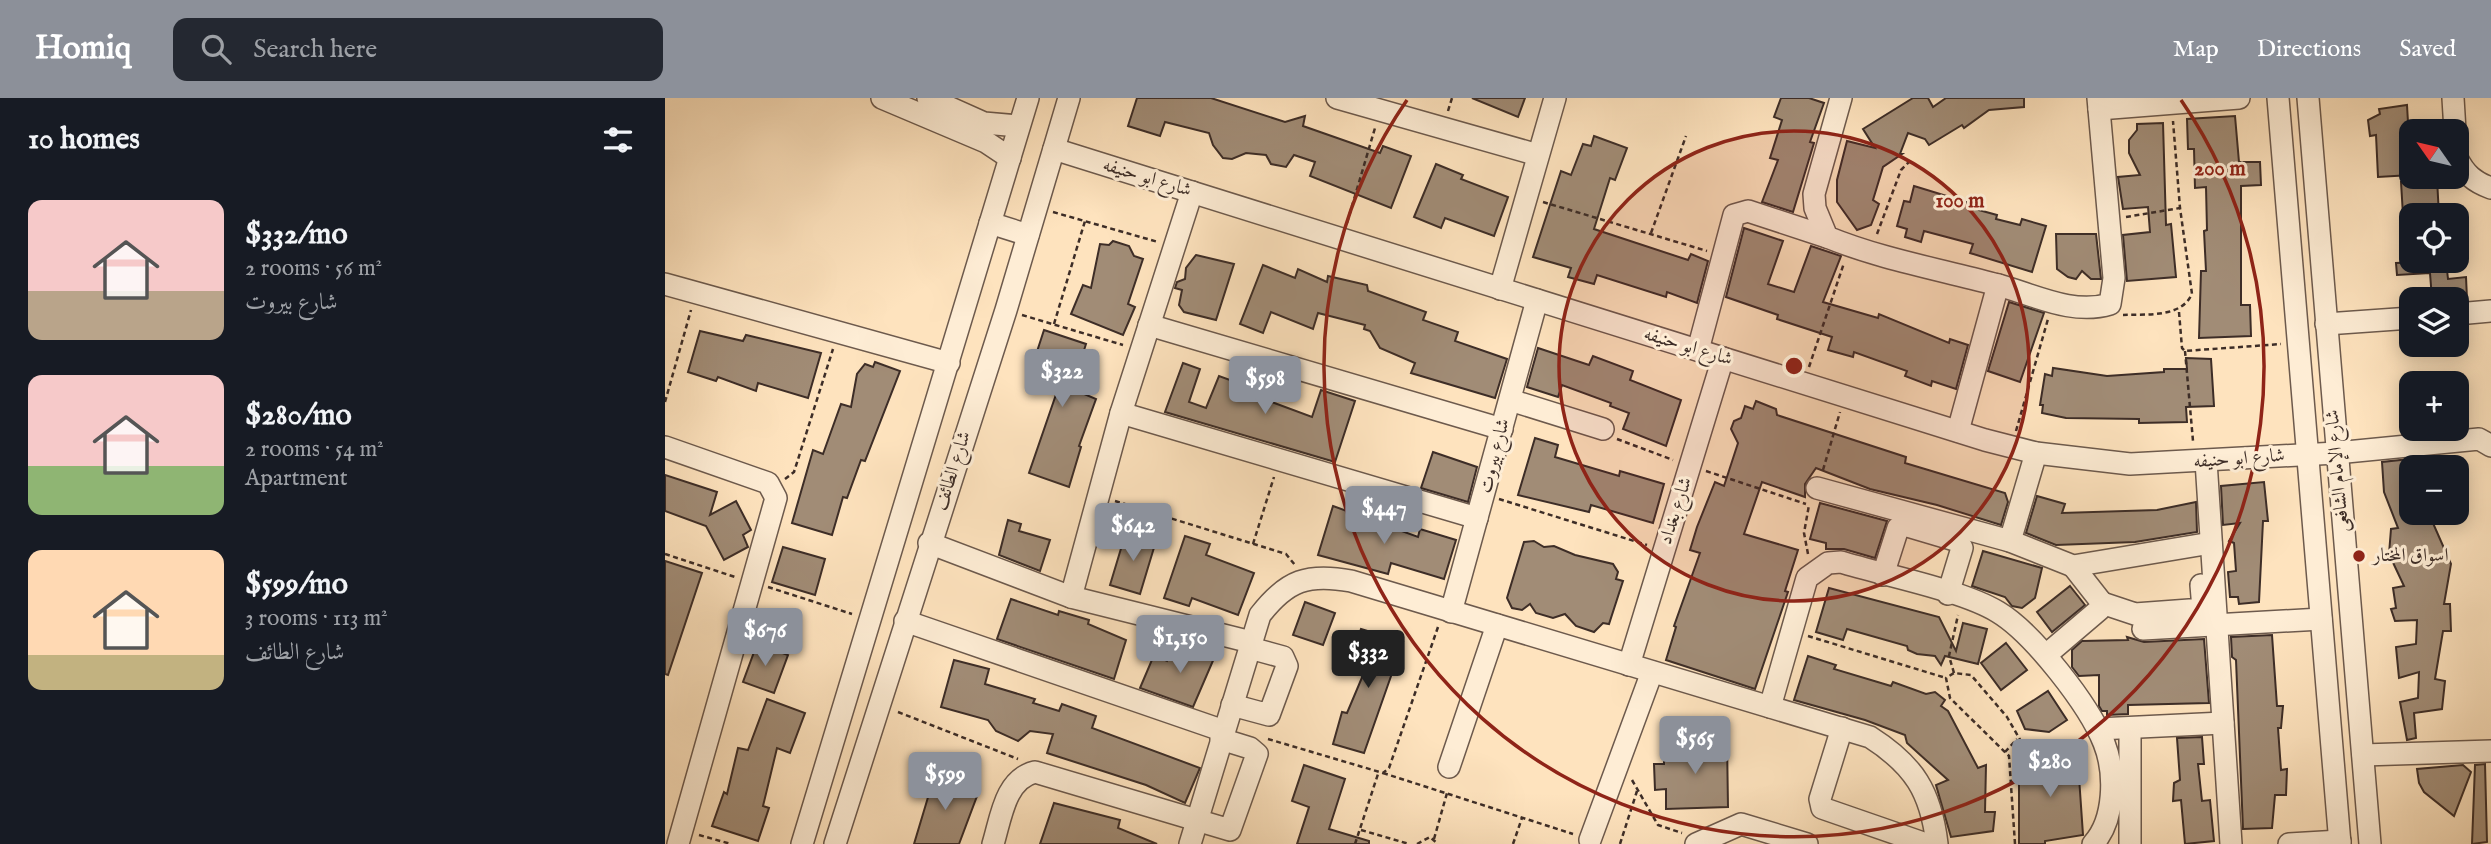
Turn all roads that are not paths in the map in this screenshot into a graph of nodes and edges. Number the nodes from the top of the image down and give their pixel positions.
1 (882, 98) edge
2 (928, 98) edge
3 (1028, 98) edge
4 (1069, 98) edge
5 (1337, 98) edge
6 (1555, 98) edge
7 (1841, 98) edge
8 (2239, 98) edge
9 (2279, 98) edge
10 (2308, 98) edge
11 (2453, 98) edge
12 (2098, 104) edge
13 (2454, 119) edge
14 (1019, 126) junction
15 (1054, 149) junction
16 (1538, 155) junction
17 (1010, 158) junction
18 (2469, 176) edge
19 (2491, 188) edge
20 (1192, 192) junction
21 (990, 223) junction
22 (1028, 235) junction
23 (1827, 237) junction
24 (665, 284) edge
25 (1998, 285) junction
26 (1500, 289) junction
27 (1537, 300) junction
28 (2491, 311) edge
29 (2469, 313) edge
30 (2399, 319) edge
31 (2326, 324) junction
32 (1149, 325) junction
33 (1697, 350) junction
34 (1723, 358) junction
35 (949, 363) junction
36 (1510, 400) junction
37 (1121, 413) junction
38 (1501, 429) junction
39 (1603, 429) dead end
40 (1958, 432) junction
41 (2491, 446) edge
42 (665, 447) edge
43 (2036, 453) junction
44 (2336, 453) junction
45 (2308, 455) junction
46 (2200, 462) junction
47 (1817, 488) dead end
48 (1477, 518) junction
49 (2011, 541) junction
50 (929, 543) junction
51 (2205, 543) junction
52 (2073, 566) junction
53 (1883, 575) junction
54 (1956, 596) junction
55 (1071, 597) junction
56 (2102, 603) junction
57 (1448, 611) junction
58 (2321, 619) junction
59 (905, 621) junction
60 (1497, 625) junction
61 (2216, 625) junction
62 (2143, 629) dead end
63 (1250, 645) junction
64 (2046, 654) junction
65 (1629, 665) junction
66 (1652, 672) junction
67 (1231, 705) junction
68 (1770, 707) junction
69 (2223, 723) junction
70 (1842, 728) junction
71 (2130, 728) junction
72 (837, 731) junction
73 (1222, 735) junction
74 (2101, 737) junction
75 (866, 739) junction
76 (2491, 751) edge
77 (2363, 755) junction
78 (1449, 767) dead end
79 (1196, 821) junction
80 (678, 829) edge
81 (1590, 840) road end
82 (1701, 842) edge
83 (2340, 843) edge
84 (802, 844) edge
85 (835, 844) edge
86 (993, 844) edge
87 (1190, 844) edge
88 (1807, 844) edge
89 (1926, 844) edge
90 (1937, 844) edge
91 (2093, 844) edge
92 (2130, 844) edge
93 (2231, 844) edge
94 (2289, 844) edge
95 (2370, 844) edge

1 - 17 street
2 - 14 street
3 - 14 street, شارع الطائف
4 - 15 street, شارع الطائف
5 - 16 street
6 - 16 street
7 - 23 street
8 - 12 street
9 - 45 street, شارع الإمام الشافعى
10 - 31 street, شارع الإمام الشافعى
11 - 13 street
12 - 25 street
14 - 17 street, شارع الطائف
15 - 20 street, شارع ابو حنيفه
15 - 22 street, شارع الطائف
16 - 26 street
17 - 21 street, شارع الطائف
18 - 19 street
20 - 26 street, شارع ابو حنيفه
20 - 32 street
21 - 22 street
21 - 35 street, شارع الطائف
22 - 50 street, شارع الطائف
23 - 25 street
23 - 33 street
24 - 35 street
25 - 40 street
26 - 27 street, شارع ابو حنيفه
27 - 33 street, شارع ابو حنيفه
27 - 36 street, شارع بيروت
28 - 29 street
30 - 31 street
31 - 44 street, شارع الإمام الشافعى
32 - 37 street
32 - 38 street
33 - 34 street, شارع ابو حنيفه
34 - 40 street, شارع ابو حنيفه
34 - 65 street, شارع بغداد
35 - 72 street, شارع الطائف
36 - 38 street, شارع بيروت
36 - 39 street
37 - 48 street
37 - 55 street
38 - 48 street, شارع بيروت
40 - 43 street, شارع ابو حنيفه
41 - 44 street, شارع ابو حنيفه
42 - 80 street
43 - 46 street, شارع ابو حنيفه
43 - 49 street
44 - 45 street, شارع ابو حنيفه
44 - 77 street, شارع الإمام الشافعى
45 - 46 street, شارع ابو حنيفه
45 - 58 street, شارع الإمام الشافعى
46 - 51 street
47 - 49 street
48 - 57 street, شارع بيروت
49 - 52 street
50 - 55 street
50 - 59 street, شارع الطائف
51 - 52 street
51 - 56 street
51 - 61 street
52 - 56 street
53 - 54 street
53 - 54 street
53 - 68 street
54 - 64 street
55 - 63 street
56 - 64 street
57 - 60 street
57 - 63 street
58 - 61 street
58 - 83 street, شارع الإمام الشافعى
59 - 73 street
59 - 75 street, شارع الطائف
60 - 65 street
60 - 78 street
61 - 62 street
61 - 69 street
63 - 67 street
63 - 67 street
64 - 74 street
65 - 66 street
66 - 68 street
66 - 81 street
67 - 73 street
68 - 70 street
69 - 71 street
69 - 93 street
70 - 89 street
70 - 90 street
71 - 74 street
71 - 92 street
72 - 75 street
72 - 84 street, شارع الطائف
73 - 79 street
73 - 79 street
74 - 91 street
75 - 85 street, شارع الطائف
76 - 77 street
77 - 95 street, شارع الإمام الشافعى
79 - 86 street
79 - 87 street
82 - 88 street
83 - 94 street

